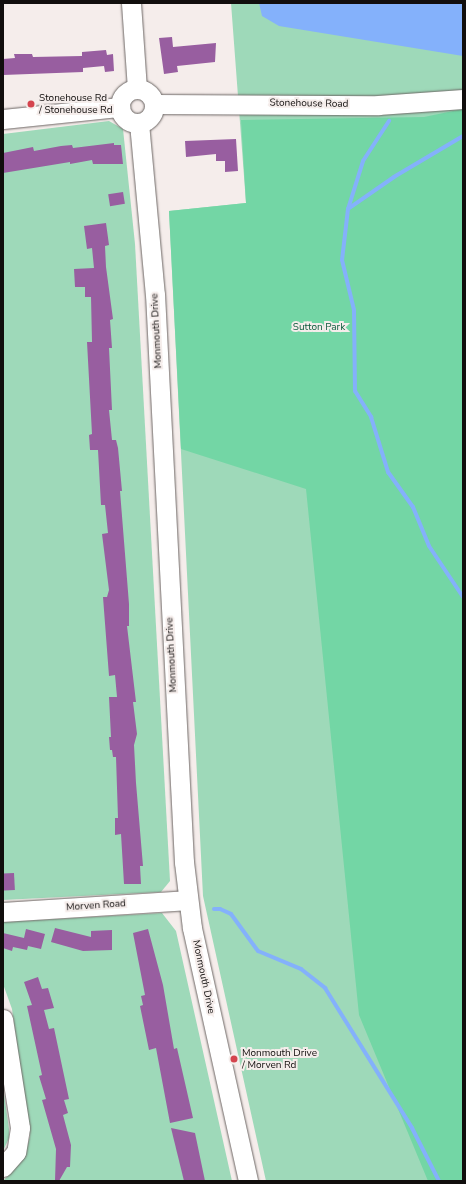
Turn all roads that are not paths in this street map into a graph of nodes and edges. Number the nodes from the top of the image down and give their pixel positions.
1 (131, 3) edge
2 (137, 88) junction
3 (463, 99) edge
4 (155, 104) junction
5 (120, 107) junction
6 (3, 119) edge
7 (139, 124) junction
8 (188, 900) junction
9 (3, 912) edge
10 (3, 1019) edge
11 (3, 1167) edge
12 (248, 1181) edge

1 - 2 street
2 - 4 street
2 - 5 street
3 - 4 street, Stonehouse Road
4 - 7 street
5 - 6 street
5 - 7 street
7 - 8 street, Monmouth Drive
8 - 9 street, Morven Road
8 - 12 street, Monmouth Drive
10 - 11 street

